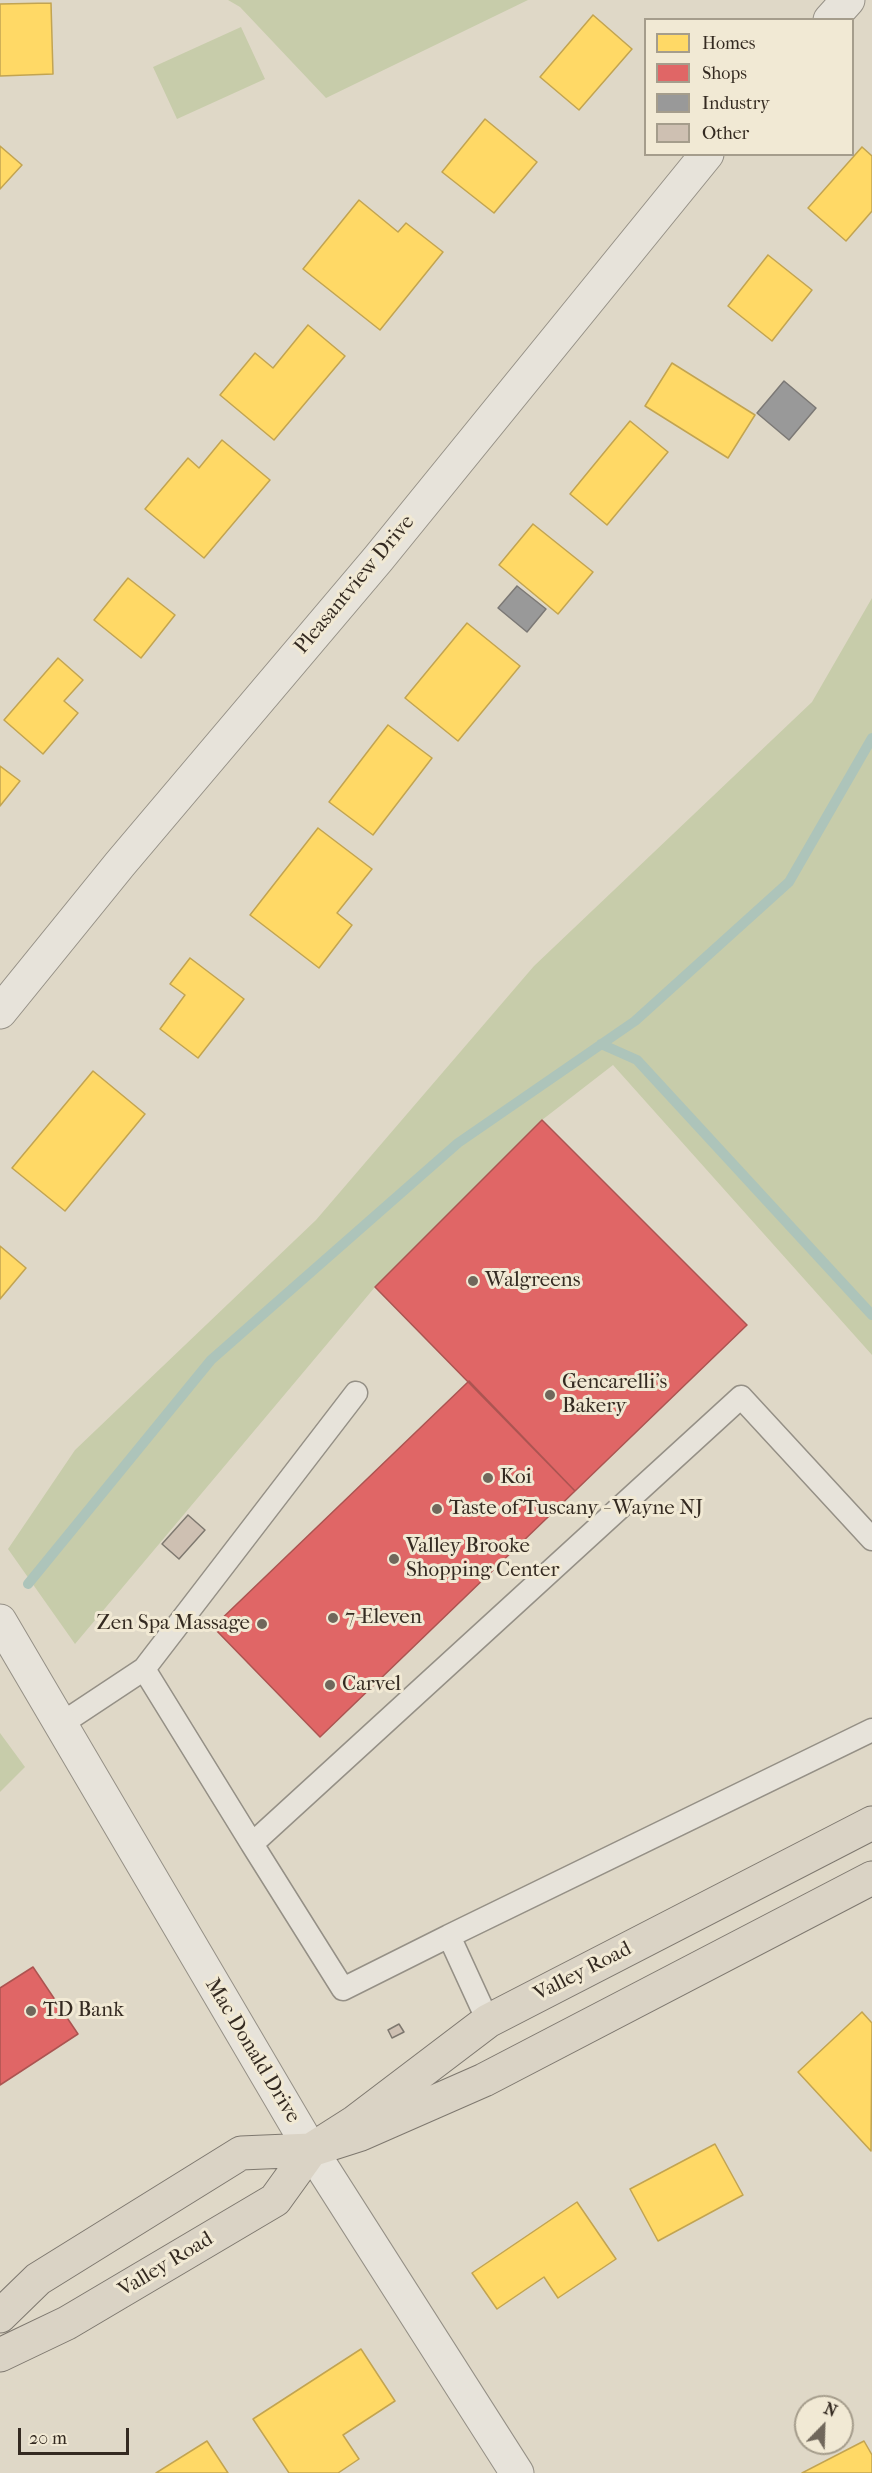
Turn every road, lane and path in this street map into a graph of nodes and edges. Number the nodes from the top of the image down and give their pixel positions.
1 (848, 0) edge
2 (832, 18) edge
3 (704, 156) edge
4 (0, 1012) edge
5 (356, 1393) dead end
6 (872, 1539) edge
7 (0, 1621) edge
8 (144, 1669) junction
9 (61, 1724) junction
10 (872, 1730) edge
11 (872, 1823) edge
12 (252, 1844) junction
13 (872, 1878) edge
14 (449, 1936) junction
15 (488, 2020) junction
16 (311, 2150) junction
17 (0, 2316) edge
18 (0, 2355) edge
19 (517, 2473) edge

1 - 2 street
3 - 4 street, Pleasantview Drive
5 - 8 lane
6 - 12 lane
7 - 9 street, Mac Donald Drive
8 - 9 lane
8 - 12 lane
9 - 16 street, Mac Donald Drive
10 - 14 lane
11 - 15 main road, Valley Road
12 - 14 lane
13 - 16 main road, Valley Road
14 - 15 lane
15 - 16 main road, Valley Road
16 - 17 main road, Valley Road
16 - 18 main road, Valley Road
16 - 19 street, Mac Donald Drive

